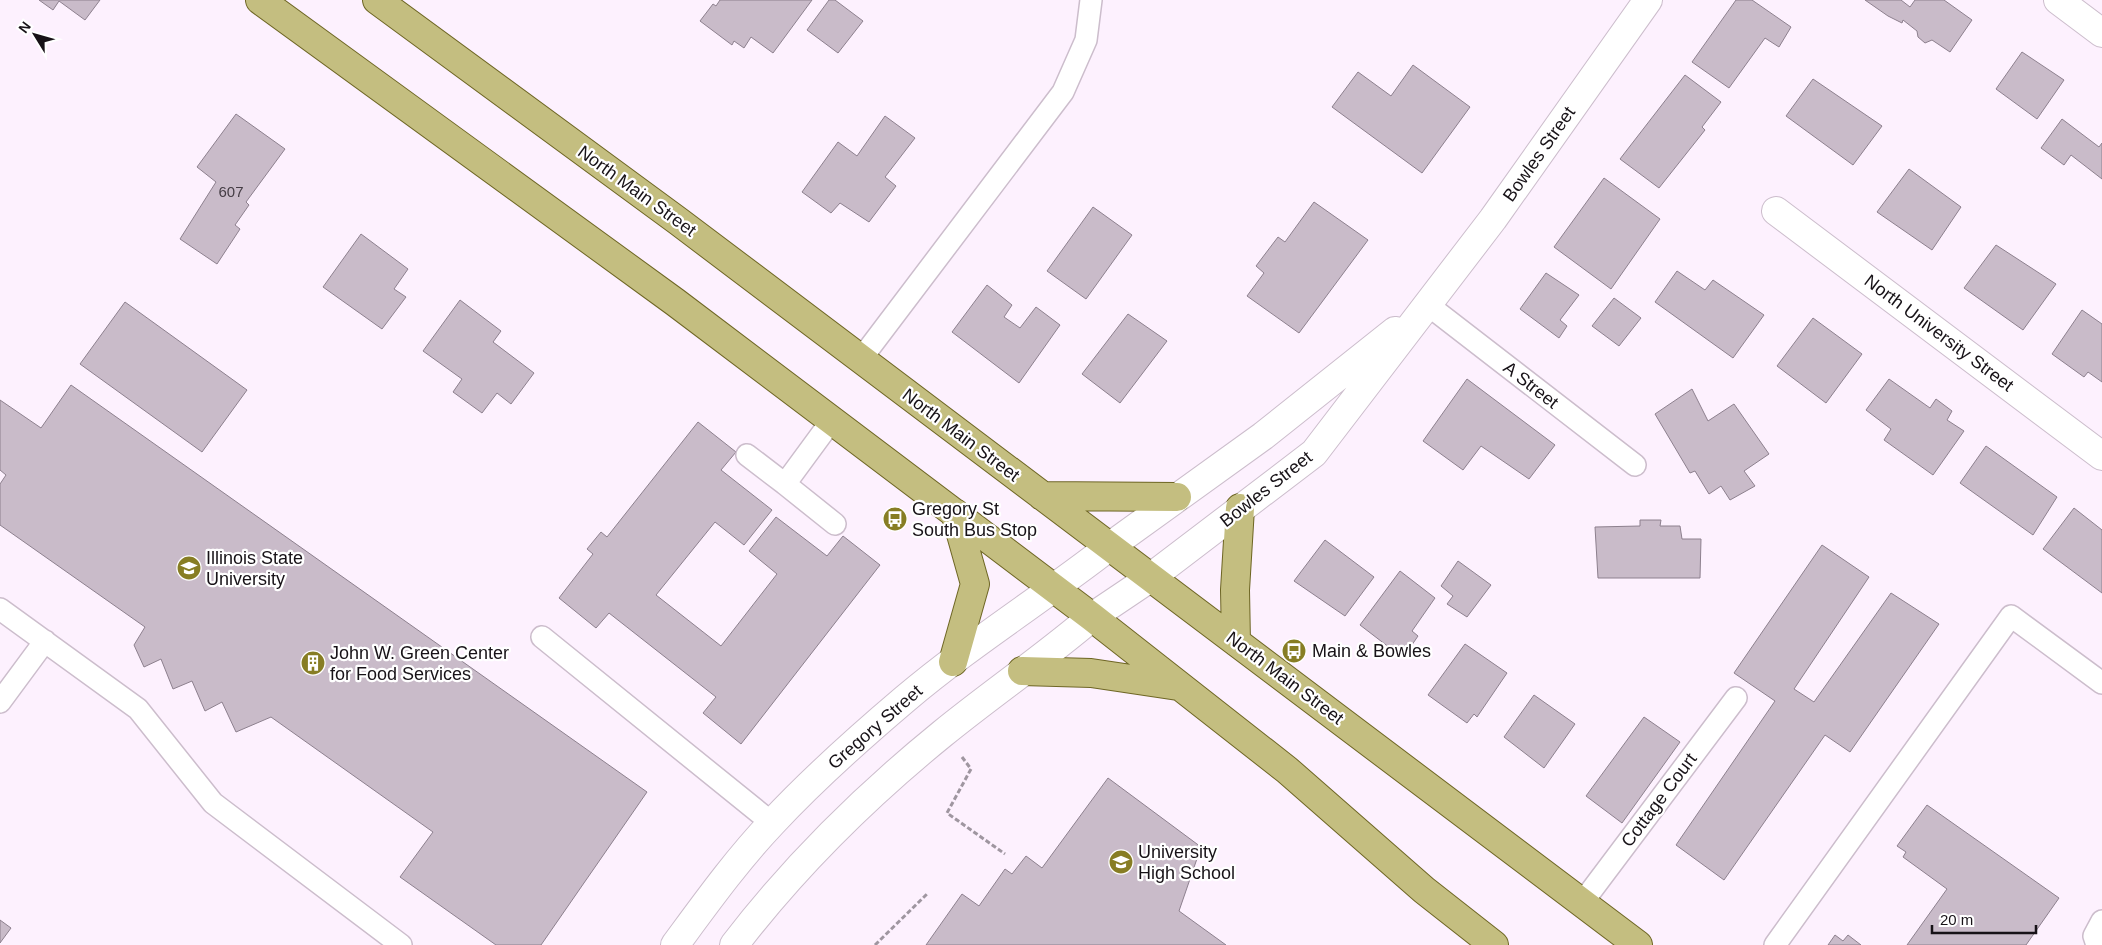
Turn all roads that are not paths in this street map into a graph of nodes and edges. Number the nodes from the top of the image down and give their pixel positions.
1 (260, 0) edge
2 (377, 0) edge
3 (1090, 0) edge
4 (1648, 0) edge
5 (2058, 0) edge
6 (2102, 33) edge
7 (1776, 211) dead end
8 (1428, 305) junction
9 (861, 359) junction
10 (832, 420) junction
11 (747, 455) dead end
12 (2102, 456) edge
13 (1635, 465) dead end
14 (785, 484) junction
15 (1042, 496) junction
16 (1177, 497) junction
17 (1240, 508) junction
18 (955, 513) junction
19 (835, 524) dead end
20 (1109, 547) junction
21 (1150, 578) junction
22 (1055, 589) junction
23 (0, 609) edge
24 (1092, 617) junction
25 (542, 637) dead end
26 (45, 641) junction
27 (1236, 642) junction
28 (953, 662) junction
29 (1022, 671) junction
30 (2102, 683) edge
31 (1180, 686) junction
32 (1736, 698) dead end
33 (0, 702) edge
34 (772, 823) junction
35 (1582, 903) junction
36 (2102, 921) edge
37 (401, 945) edge
38 (676, 945) edge
39 (734, 945) edge
40 (1494, 945) edge
41 (1638, 945) edge
42 (1775, 945) edge
43 (2097, 945) edge

1 - 10 main road
2 - 9 main road, North Main Street
3 - 9 lane
4 - 8 street, Bowles Street
5 - 6 street
7 - 12 street, North University Street
8 - 13 lane, A Street
8 - 16 street, Bowles Street
8 - 17 street, Bowles Street
9 - 15 main road, North Main Street
10 - 14 lane
10 - 18 main road
11 - 14 lane
14 - 19 lane
15 - 16 main road
15 - 20 main road, North Main Street
16 - 20 street, Bowles Street
17 - 21 street, Bowles Street
17 - 27 main road
18 - 22 main road
18 - 28 main road
20 - 21 main road, North Main Street
20 - 22 street, Gregory Street
21 - 24 street, Bowles Street
21 - 27 main road, North Main Street
22 - 24 main road
22 - 28 street, Gregory Street
23 - 26 lane
24 - 29 street
24 - 31 main road
25 - 34 lane
26 - 33 lane
26 - 37 lane
27 - 35 main road, North Main Street
28 - 34 street, Gregory Street
29 - 31 main road
29 - 39 street
30 - 42 lane
31 - 40 main road
32 - 35 lane, Cottage Court
34 - 38 street, Gregory Street
35 - 41 main road, North Main Street
36 - 43 lane

